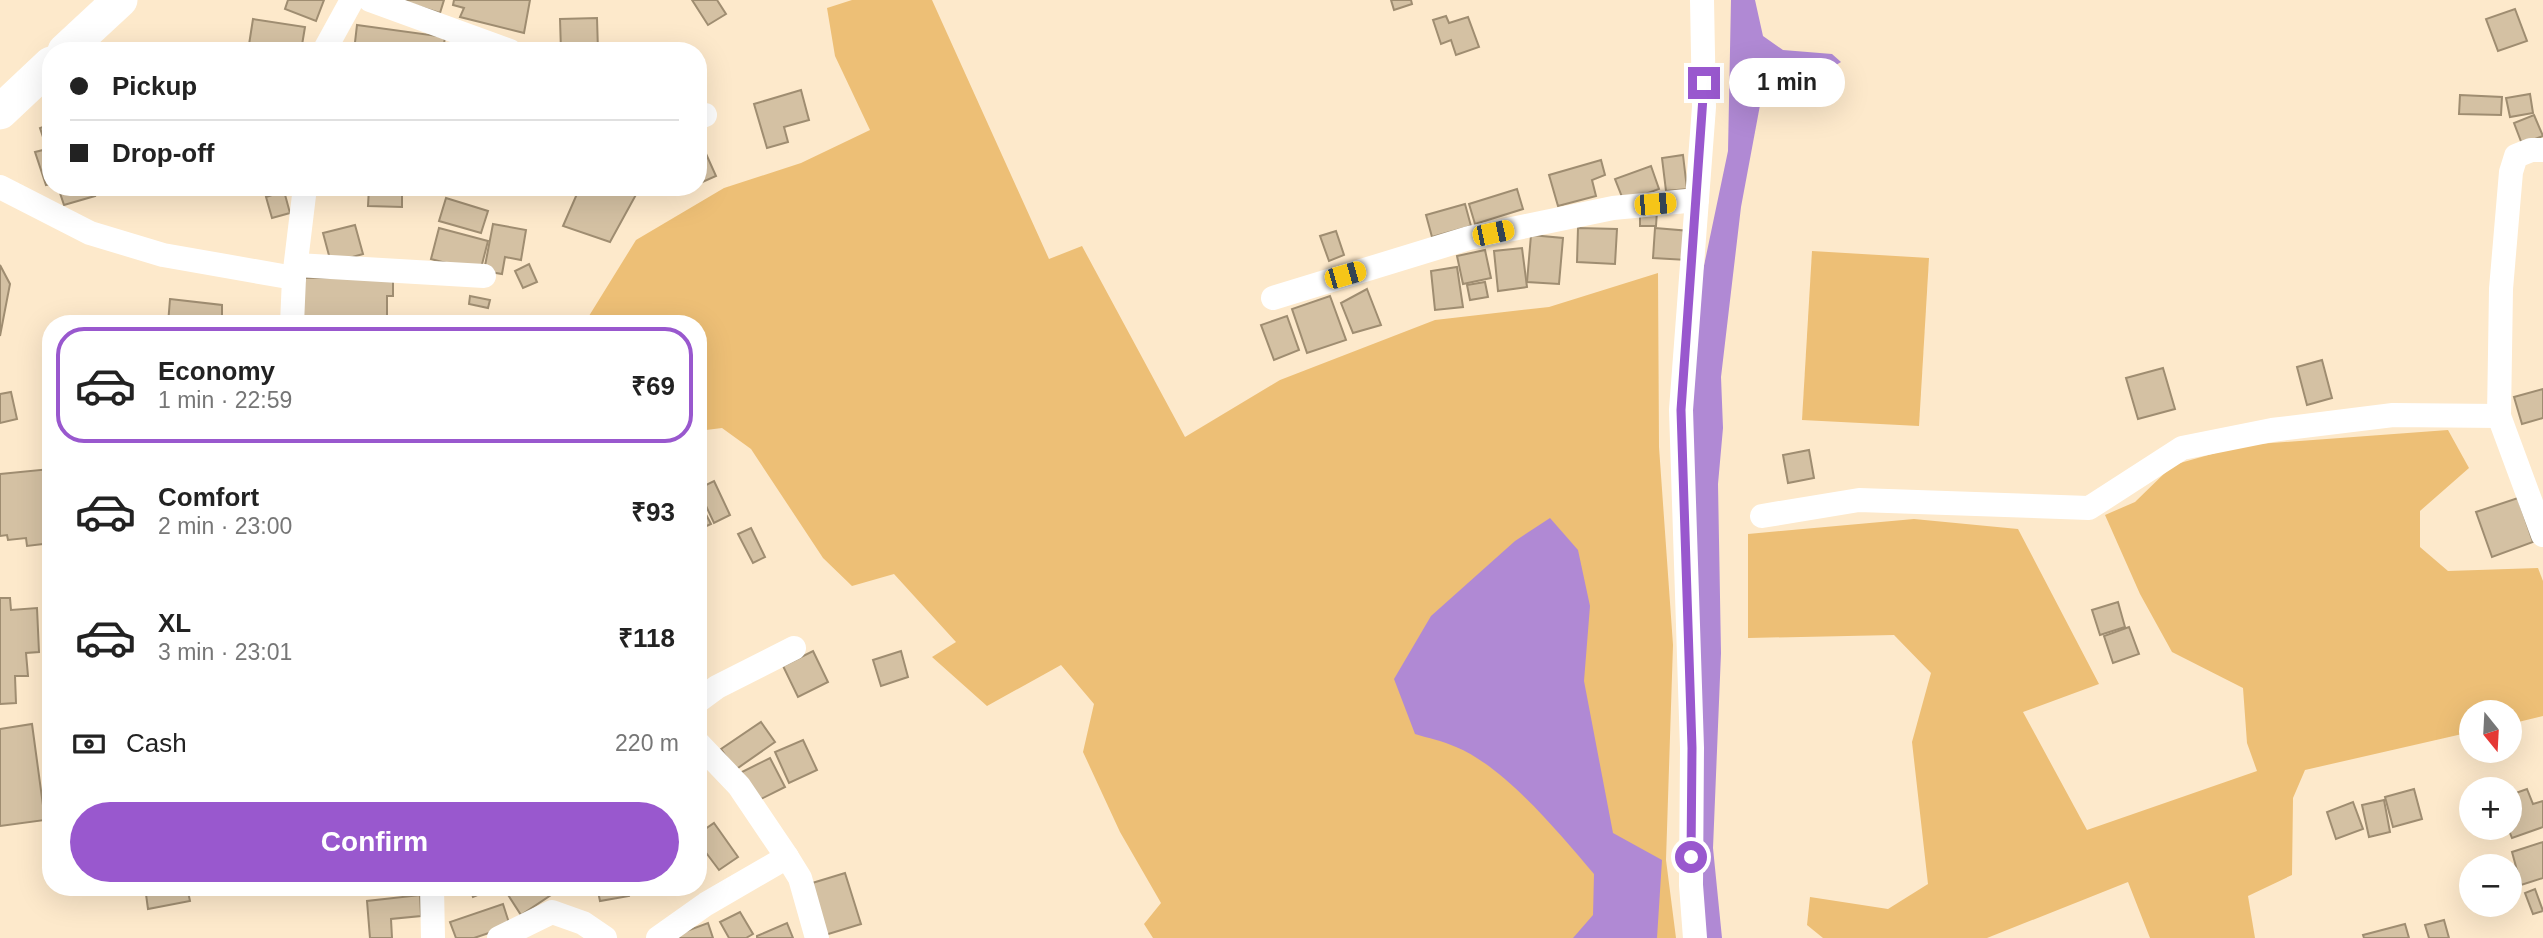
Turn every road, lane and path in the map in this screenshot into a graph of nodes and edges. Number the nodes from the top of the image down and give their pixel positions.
1 (120, 0) edge
2 (352, 0) edge
3 (370, 0) edge
4 (1702, 0) edge
5 (75, 42) edge
6 (329, 42) edge
7 (485, 42) edge
8 (42, 72) edge
9 (0, 111) edge
10 (2543, 150) edge
11 (0, 187) edge
12 (304, 196) edge
13 (1697, 200) junction
14 (295, 271) junction
15 (484, 276) dead end
16 (1273, 298) dead end
17 (293, 315) edge
18 (2499, 416) junction
19 (1762, 516) dead end
20 (2543, 535) edge
21 (794, 648) dead end
22 (707, 694) edge
23 (707, 752) edge
24 (787, 857) junction
25 (432, 896) edge
26 (433, 938) edge
27 (499, 938) edge
28 (605, 938) edge
29 (658, 938) edge
30 (817, 938) edge
31 (1695, 938) edge

1 - 5 main road
2 - 6 street
3 - 7 street
4 - 13 street
8 - 9 main road
10 - 18 street
11 - 14 street
12 - 14 street
13 - 16 street
13 - 31 street
14 - 15 street
14 - 17 street
18 - 19 street
18 - 20 street
21 - 22 street
23 - 24 street
24 - 29 street
24 - 30 street
25 - 26 street
27 - 28 street

